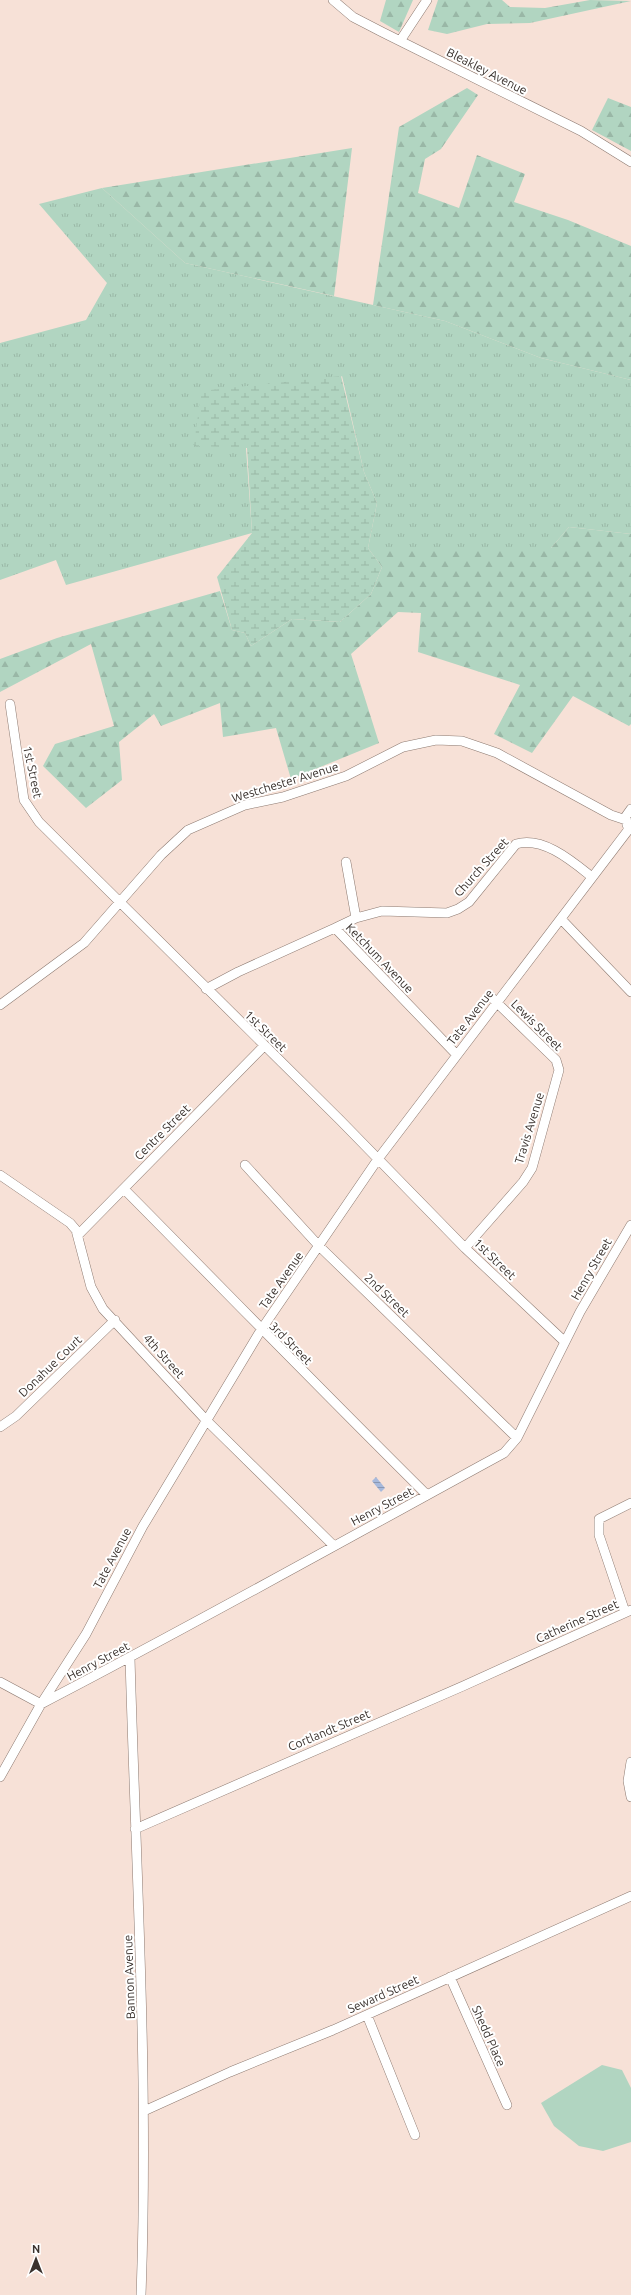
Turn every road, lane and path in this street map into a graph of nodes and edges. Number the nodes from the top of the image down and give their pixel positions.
1 (333, 0) edge
2 (427, 0) edge
3 (400, 41) junction
4 (631, 162) edge
5 (10, 704) dead end
6 (631, 809) edge
7 (626, 820) junction
8 (630, 830) edge
9 (346, 862) dead end
10 (592, 877) junction
11 (119, 903) junction
12 (356, 918) junction
13 (562, 920) junction
14 (336, 928) junction
15 (206, 989) junction
16 (631, 992) edge
17 (490, 996) dead end
18 (497, 1003) junction
19 (0, 1005) edge
20 (264, 1046) junction
21 (456, 1054) junction
22 (558, 1065) joint
23 (378, 1159) junction
24 (245, 1165) dead end
25 (0, 1175) edge
26 (124, 1189) junction
27 (631, 1225) edge
28 (78, 1235) junction
29 (319, 1246) junction
30 (465, 1248) junction
31 (115, 1320) junction
32 (261, 1330) junction
33 (565, 1342) junction
34 (206, 1420) junction
35 (0, 1427) edge
36 (517, 1438) junction
37 (427, 1495) junction
38 (631, 1503) edge
39 (333, 1545) junction
40 (628, 1611) edge
41 (533, 1654) joint
42 (130, 1658) junction
43 (0, 1682) edge
44 (41, 1704) junction
45 (631, 1762) edge
46 (0, 1777) edge
47 (631, 1797) edge
48 (135, 1829) junction
49 (631, 1896) edge
50 (450, 1977) junction
51 (367, 2015) junction
52 (507, 2105) dead end
53 (144, 2111) junction
54 (414, 2135) dead end
55 (141, 2295) edge

1 - 3 street, Bleakley Avenue
2 - 3 street
3 - 4 street, Bleakley Avenue
5 - 11 street, 1st Street
6 - 7 street
7 - 8 street
7 - 11 street, Westchester Avenue
8 - 10 street, Tate Avenue
9 - 12 street
10 - 12 street, Church Street
10 - 13 street, Tate Avenue
11 - 15 street, 1st Street
11 - 19 street, Westchester Avenue
12 - 14 street, Church Street
13 - 16 street
13 - 18 street, Tate Avenue
14 - 15 street, Ketchum Avenue
14 - 21 street, Ketchum Avenue
15 - 20 street, 1st Street
17 - 18 street
18 - 21 street, Tate Avenue
18 - 22 street, Lewis Street
20 - 23 street, 1st Street
20 - 26 street, Centre Street
21 - 23 street, Tate Avenue
22 - 30 street, Travis Avenue
23 - 29 street, Tate Avenue
23 - 30 street, 1st Street
24 - 29 street, 2nd Street
25 - 28 street, 4th Street
26 - 28 street, Centre Street
26 - 32 street, 3rd Street
27 - 33 street, Henry Street
28 - 31 street, 4th Street
29 - 32 street, Tate Avenue
29 - 36 street, 2nd Street
30 - 33 street, 1st Street
31 - 34 street, 4th Street
31 - 35 street, Donahue Court
32 - 34 street, Tate Avenue
32 - 37 street, 3rd Street
33 - 36 street, Henry Street
34 - 39 street, 4th Street
34 - 44 street, Tate Avenue
36 - 37 street, Henry Street
37 - 39 street, Henry Street
38 - 40 street
39 - 42 street, Henry Street
40 - 41 street, Catherine Street
41 - 48 street, Cortlandt Street
42 - 44 street, Henry Street
42 - 48 street, Bannon Avenue
43 - 44 street
44 - 46 street, Tate Avenue
45 - 47 street
48 - 53 street, Bannon Avenue
49 - 50 street, Seward Street
50 - 51 street, Seward Street
50 - 52 street, Shedd Place
51 - 53 street, Seward Street
51 - 54 street
53 - 55 street, Bannon Avenue

